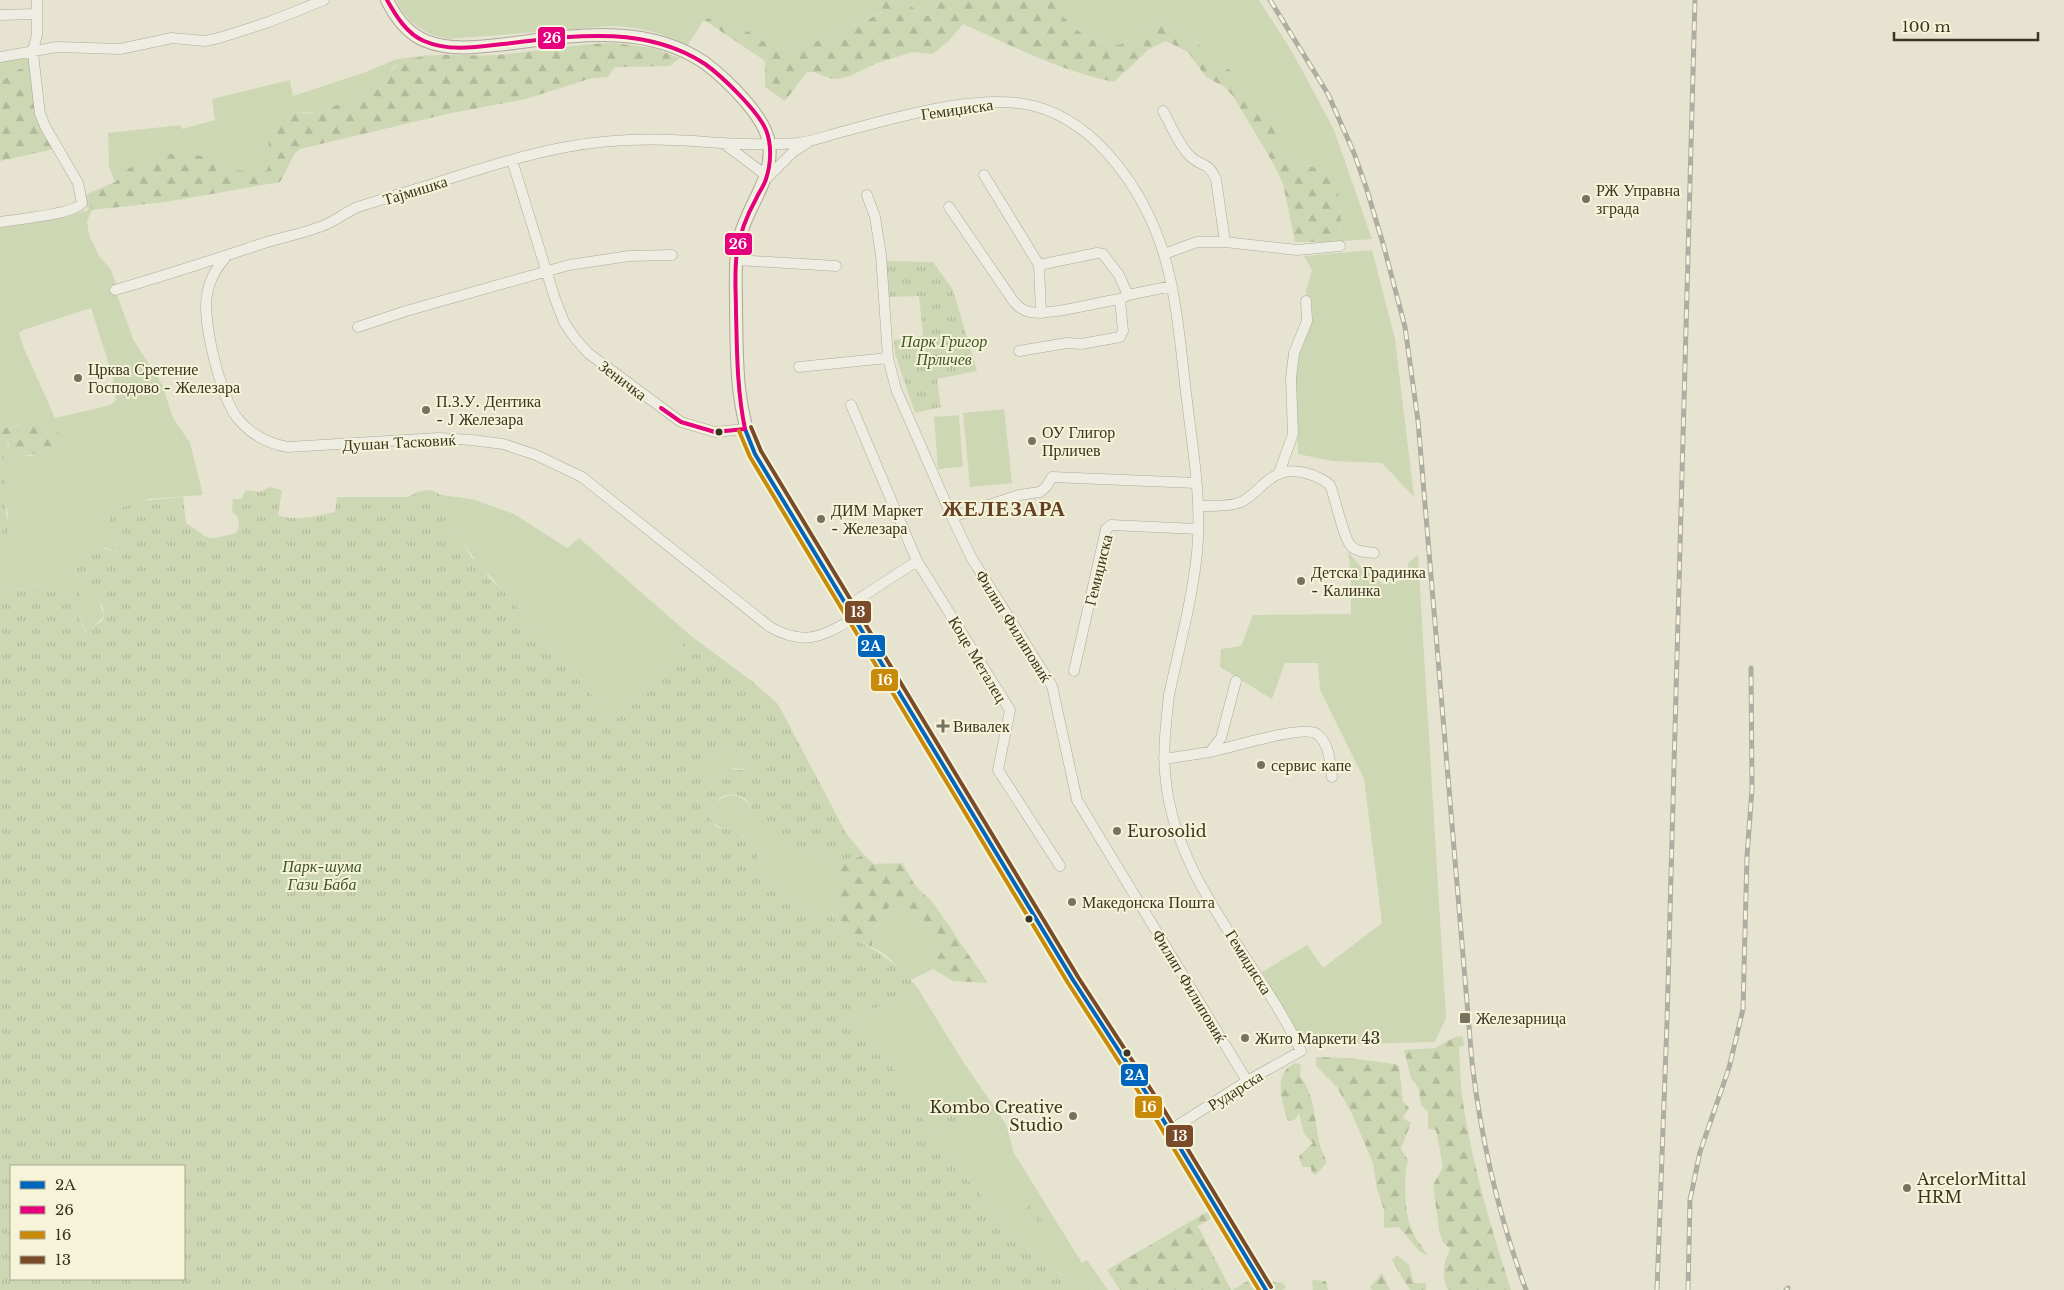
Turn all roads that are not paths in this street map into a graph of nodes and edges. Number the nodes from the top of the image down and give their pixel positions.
1 (37, 0) edge
2 (324, 0) edge
3 (386, 0) edge
4 (36, 14) junction
5 (0, 15) edge
6 (33, 50) junction
7 (0, 57) edge
8 (1163, 111) dead end
9 (810, 141) junction
10 (770, 144) junction
11 (725, 145) junction
12 (512, 160) junction
13 (984, 175) dead end
14 (766, 178) junction
15 (867, 195) dead end
16 (949, 207) dead end
17 (0, 222) edge
18 (1225, 242) junction
19 (1340, 246) dead end
20 (1164, 254) junction
21 (672, 255) dead end
22 (226, 257) junction
23 (736, 260) junction
24 (1039, 265) junction
25 (836, 266) dead end
26 (548, 271) junction
27 (1172, 286) junction
28 (115, 290) dead end
29 (1124, 297) junction
30 (1306, 301) dead end
31 (1041, 313) junction
32 (358, 328) dead end
33 (1019, 351) dead end
34 (888, 358) junction
35 (799, 367) dead end
36 (851, 405) dead end
37 (745, 429) junction
38 (1279, 474) junction
39 (1196, 483) junction
40 (1198, 506) junction
41 (952, 517) junction
42 (1198, 529) junction
43 (1374, 553) dead end
44 (917, 561) junction
45 (848, 606) junction
46 (855, 618) junction
47 (1074, 671) dead end
48 (1236, 681) dead end
49 (1210, 752) junction
50 (1164, 759) junction
51 (1332, 777) dead end
52 (1060, 866) dead end
53 (1301, 1051) joint
54 (1247, 1081) junction
55 (1169, 1131) junction
56 (1266, 1290) edge

1 - 4 street
2 - 6 street
3 - 10 street
4 - 5 street
4 - 6 street
6 - 7 street
6 - 17 street
8 - 18 street
9 - 10 street, Гемиџиска
9 - 14 street
9 - 20 street, Гемиџиска
10 - 11 street, Тајмишка
10 - 14 street
11 - 12 street, Тајмишка
11 - 14 street, Тајмишка
12 - 22 street, Тајмишка
12 - 26 street, Зеничка
13 - 24 street
14 - 23 street
15 - 34 street, Филип Филиповиќ
16 - 31 street
18 - 19 street
18 - 20 street
20 - 27 street, Гемиџиска
21 - 26 street
22 - 28 street, Тајмишка
22 - 46 street, Душан Тасковиќ
23 - 25 street
23 - 37 street
24 - 29 street
24 - 31 street
26 - 32 street
26 - 37 street, Зеничка
27 - 29 street
27 - 39 street, Гемиџиска
29 - 31 street
29 - 33 street
30 - 38 street
34 - 35 street
34 - 41 street, Филип Филиповиќ
36 - 44 street, Коце Металец
37 - 45 street
38 - 40 street
38 - 43 street
39 - 40 street, Гемиџиска
39 - 41 street
40 - 42 street, Гемиџиска
41 - 54 street, Филип Филиповиќ
42 - 47 street, Гемиџиска
42 - 50 street, Гемиџиска
44 - 45 street
44 - 52 street, Коце Металец
45 - 46 street
46 - 55 street
48 - 49 street
49 - 50 street
49 - 51 street
50 - 53 street, Гемиџиска
53 - 54 street, Рударска
54 - 55 street, Рударска
55 - 56 street

